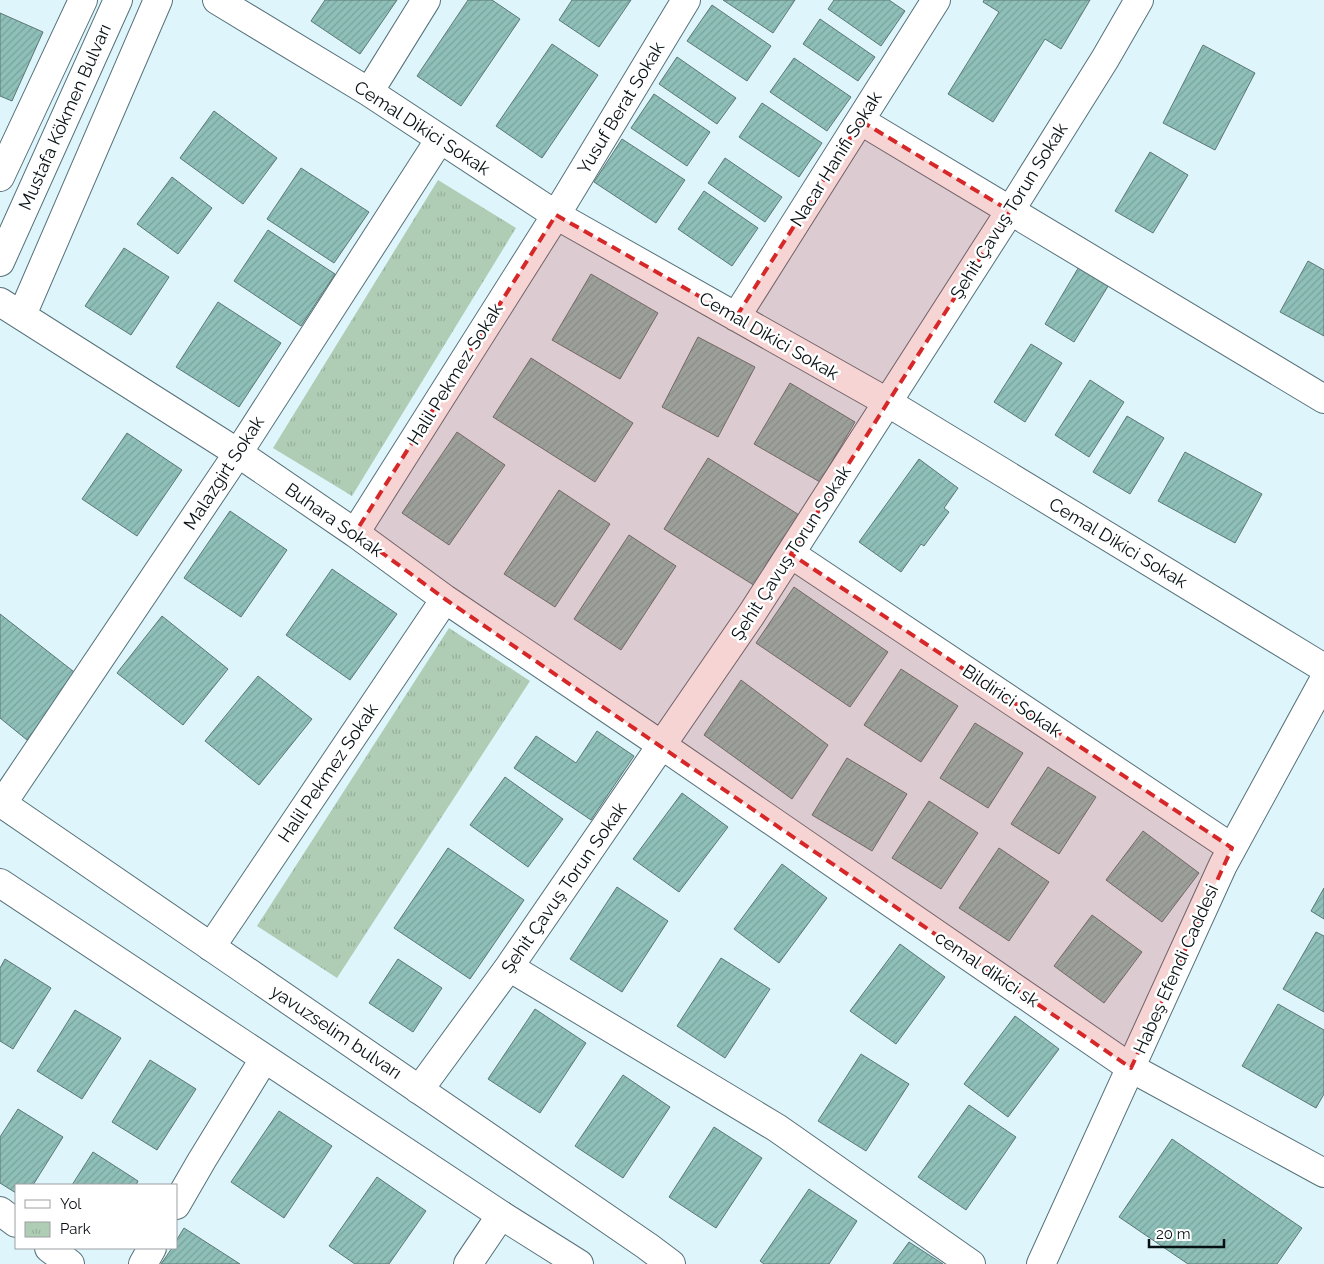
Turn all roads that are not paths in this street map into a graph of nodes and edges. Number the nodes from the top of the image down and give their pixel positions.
1 (83, 0) edge
2 (118, 0) edge
3 (158, 0) edge
4 (217, 0) edge
5 (426, 0) edge
6 (686, 0) edge
7 (936, 0) edge
8 (1139, 0) edge
9 (369, 92) junction
10 (860, 121) junction
11 (440, 139) junction
12 (0, 177) edge
13 (1010, 211) junction
14 (556, 216) junction
15 (0, 262) edge
16 (11, 308) edge
17 (736, 317) junction
18 (1324, 398) edge
19 (887, 402) junction
20 (238, 453) junction
21 (355, 533) junction
22 (791, 554) junction
23 (445, 599) junction
24 (1324, 668) edge
25 (1324, 680) edge
26 (663, 746) junction
27 (1, 803) edge
28 (1232, 848) junction
29 (0, 883) edge
30 (211, 947) junction
31 (509, 967) junction
32 (264, 1059) junction
33 (1131, 1068) junction
34 (419, 1090) junction
35 (1324, 1173) edge
36 (178, 1202) edge
37 (0, 1211) edge
38 (501, 1215) junction
39 (15, 1222) edge
40 (50, 1249) edge
41 (151, 1249) edge
42 (70, 1264) edge
43 (143, 1264) edge
44 (468, 1264) edge
45 (579, 1264) edge
46 (670, 1264) edge
47 (971, 1264) edge
48 (1041, 1264) edge

1 - 12 street
2 - 15 street, Mustafa Kökmen Bulvarı
3 - 16 street
4 - 9 street, Cemal Dikici Sokak
5 - 9 street
6 - 14 street, Yusuf Berat Sokak
7 - 10 street, Nacar Hanifi Sokak
8 - 13 street, Şehit Çavuş Torun Sokak
9 - 11 street, Cemal Dikici Sokak
10 - 13 street
10 - 17 street, Nacar Hanifi Sokak
11 - 14 street, Cemal Dikici Sokak
11 - 20 street, Malazgirt Sokak
13 - 18 street
13 - 19 street, Şehit Çavuş Torun Sokak
14 - 17 street, Cemal Dikici Sokak
14 - 21 street, Halil Pekmez Sokak
16 - 20 street, Buhara Sokak
17 - 19 street, Cemal Dikici Sokak
19 - 22 street, Şehit Çavuş Torun Sokak
19 - 24 street, Cemal Dikici Sokak
20 - 21 street, Buhara Sokak
20 - 27 street, Malazgirt Sokak
21 - 23 street, Buhara Sokak
22 - 26 street, Şehit Çavuş Torun Sokak
22 - 28 street, Bildirici Sokak
23 - 26 street, Buhara Sokak
23 - 30 street, Halil Pekmez Sokak
25 - 28 street, Habeş Efendi Caddesi
26 - 31 street, Şehit Çavuş Torun Sokak
26 - 33 street, cemal dikici sk
27 - 30 street, yavuzselim bulvarı
28 - 33 street, Habeş Efendi Caddesi
29 - 32 street
30 - 34 street, yavuzselim bulvarı
31 - 34 street, Şehit Çavuş Torun Sokak
31 - 47 street
32 - 36 street
32 - 38 street
33 - 35 street, cemal dikici sk
33 - 48 street, Habeş Efendi Caddesi
34 - 46 street, yavuzselim bulvarı
37 - 39 street
38 - 44 street
38 - 45 street
40 - 42 street
41 - 43 street

